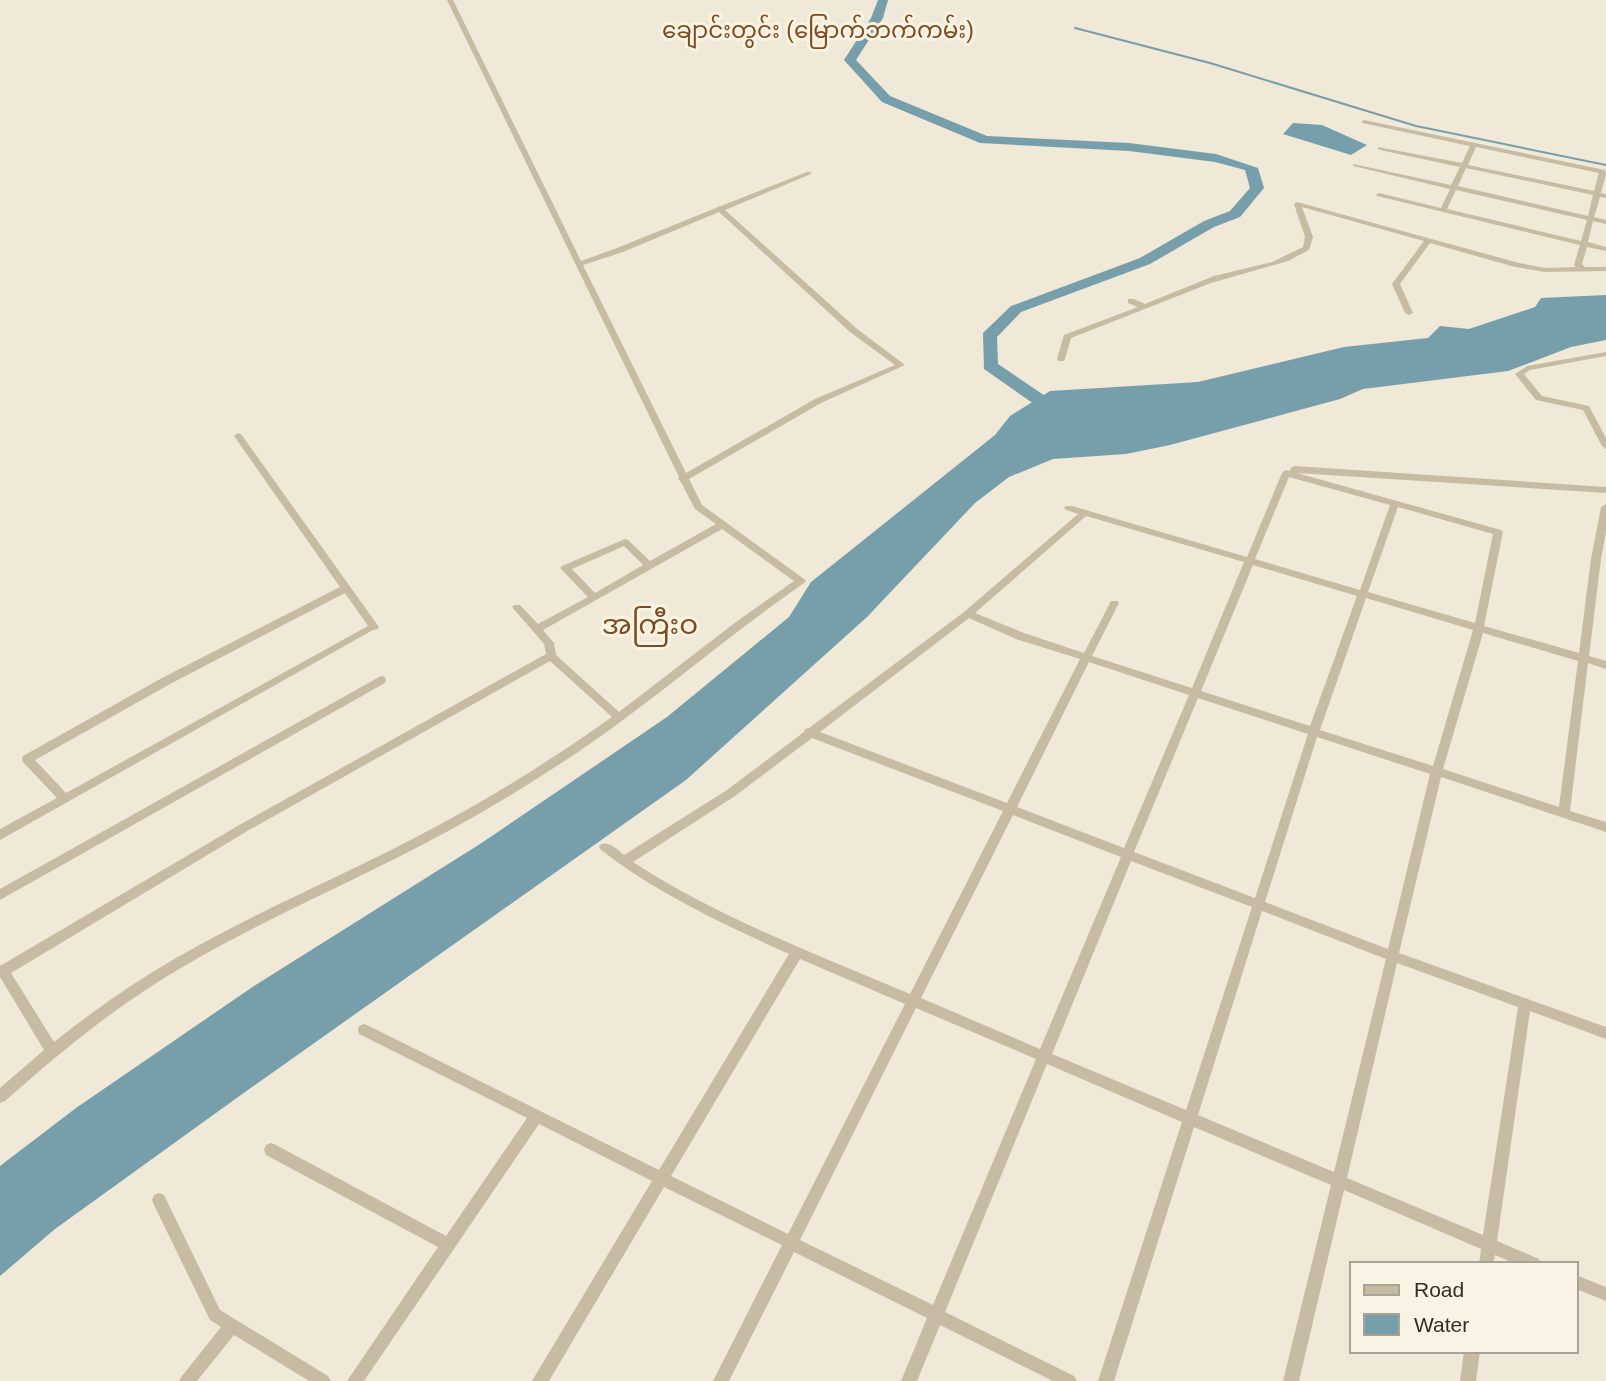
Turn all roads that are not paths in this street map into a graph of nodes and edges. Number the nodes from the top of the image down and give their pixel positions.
1 (450, 0) edge
2 (1364, 122) dead end
3 (1474, 144) junction
4 (1380, 148) dead end
5 (1355, 164) dead end
6 (1464, 166) junction
7 (1605, 171) edge
8 (809, 173) dead end
9 (1453, 187) junction
10 (1595, 194) junction
11 (1379, 195) dead end
12 (1606, 196) edge
13 (719, 208) junction
14 (1443, 210) junction
15 (1588, 218) junction
16 (1606, 222) edge
17 (1428, 241) junction
18 (1582, 243) junction
19 (1606, 248) edge
20 (579, 264) junction
21 (1582, 268) junction
22 (1606, 269) edge
23 (1131, 301) dead end
24 (1146, 307) junction
25 (1409, 313) dead end
26 (1606, 354) edge
27 (1061, 359) dead end
28 (239, 436) dead end
29 (1606, 446) edge
30 (1292, 474) junction
31 (681, 479) junction
32 (1606, 490) edge
33 (1395, 503) junction
34 (1606, 507) edge
35 (1069, 508) dead end
36 (1084, 513) junction
37 (721, 525) junction
38 (1601, 560) edge
39 (1250, 561) junction
40 (649, 566) junction
41 (346, 588) junction
42 (1362, 595) junction
43 (594, 597) junction
44 (1114, 603) dead end
45 (517, 607) dead end
46 (968, 614) junction
47 (538, 628) junction
48 (1479, 628) junction
49 (551, 656) junction
50 (1087, 658) junction
51 (1584, 659) junction
52 (1606, 665) edge
53 (381, 680) dead end
54 (1195, 693) junction
55 (618, 717) junction
56 (809, 732) junction
57 (1313, 732) junction
58 (1436, 772) junction
59 (64, 798) junction
60 (1010, 808) junction
61 (1564, 813) junction
62 (1606, 827) edge
63 (0, 835) edge
64 (605, 847) dead end
65 (1128, 853) junction
66 (623, 862) junction
67 (0, 895) edge
68 (1259, 902) junction
69 (797, 952) junction
70 (1392, 956) junction
71 (2, 969) edge
72 (913, 1001) junction
73 (1525, 1004) junction
74 (363, 1030) dead end
75 (1606, 1033) edge
76 (52, 1051) junction
77 (1044, 1056) junction
78 (0, 1097) edge
79 (537, 1116) junction
80 (1190, 1118) junction
81 (271, 1150) dead end
82 (662, 1178) junction
83 (1339, 1181) junction
84 (159, 1200) dead end
85 (791, 1243) junction
86 (449, 1244) junction
87 (1489, 1245) junction
88 (1486, 1262) edge
89 (1529, 1262) edge
90 (1578, 1283) edge
91 (1606, 1294) edge
92 (936, 1315) junction
93 (232, 1326) junction
94 (1472, 1353) edge
95 (187, 1381) edge
96 (323, 1381) edge
97 (355, 1381) edge
98 (540, 1381) edge
99 (721, 1381) edge
100 (908, 1381) edge
101 (1069, 1381) edge
102 (1106, 1381) edge
103 (1291, 1381) edge
104 (1468, 1381) edge

1 - 20 street
2 - 3 street
3 - 6 street
3 - 7 street
4 - 6 street
5 - 9 street
6 - 9 street
6 - 10 street
7 - 10 street
8 - 13 street
9 - 14 street
9 - 15 street
10 - 12 street
10 - 15 street
11 - 14 street
13 - 20 street
13 - 31 street
14 - 18 street
15 - 16 street
15 - 18 street
17 - 21 street
17 - 24 street
17 - 25 street
18 - 19 street
18 - 21 street
20 - 31 street
21 - 22 street
23 - 24 street
24 - 27 street
26 - 29 street
28 - 41 street
30 - 32 street
30 - 33 street
30 - 39 street
31 - 37 street
33 - 42 street
33 - 48 street
34 - 38 street
35 - 36 street
36 - 39 street
36 - 46 street
37 - 40 street
37 - 55 street
38 - 51 street
39 - 42 street
39 - 54 street
40 - 43 street
40 - 43 street
41 - 59 street
41 - 59 street
42 - 48 street
42 - 57 street
43 - 47 street
44 - 50 street
45 - 47 street
46 - 50 street
46 - 56 street
47 - 49 street
48 - 51 street
48 - 58 street
49 - 55 street
49 - 71 street
50 - 54 street
50 - 60 street
51 - 52 street
51 - 61 street
53 - 67 street
54 - 57 street
54 - 65 street
55 - 76 street
56 - 60 street
56 - 66 street
57 - 58 street
57 - 68 street
58 - 61 street
58 - 70 street
59 - 63 street
60 - 65 street
60 - 72 street
61 - 62 street
64 - 66 street
65 - 68 street
65 - 77 street
66 - 69 street
68 - 70 street
68 - 80 street
69 - 72 street
69 - 82 street
70 - 73 street
70 - 83 street
71 - 76 street
72 - 77 street
72 - 85 street
73 - 75 street
73 - 87 street
74 - 79 street
76 - 78 street
77 - 80 street
77 - 92 street
79 - 82 street
79 - 86 street
80 - 83 street
80 - 102 street
81 - 86 street
82 - 85 street
82 - 98 street
83 - 87 street
83 - 103 street
84 - 93 street
85 - 92 street
85 - 99 street
86 - 97 street
87 - 88 street
87 - 89 street
90 - 91 street
92 - 100 street
92 - 101 street
93 - 95 street
93 - 96 street
94 - 104 street

